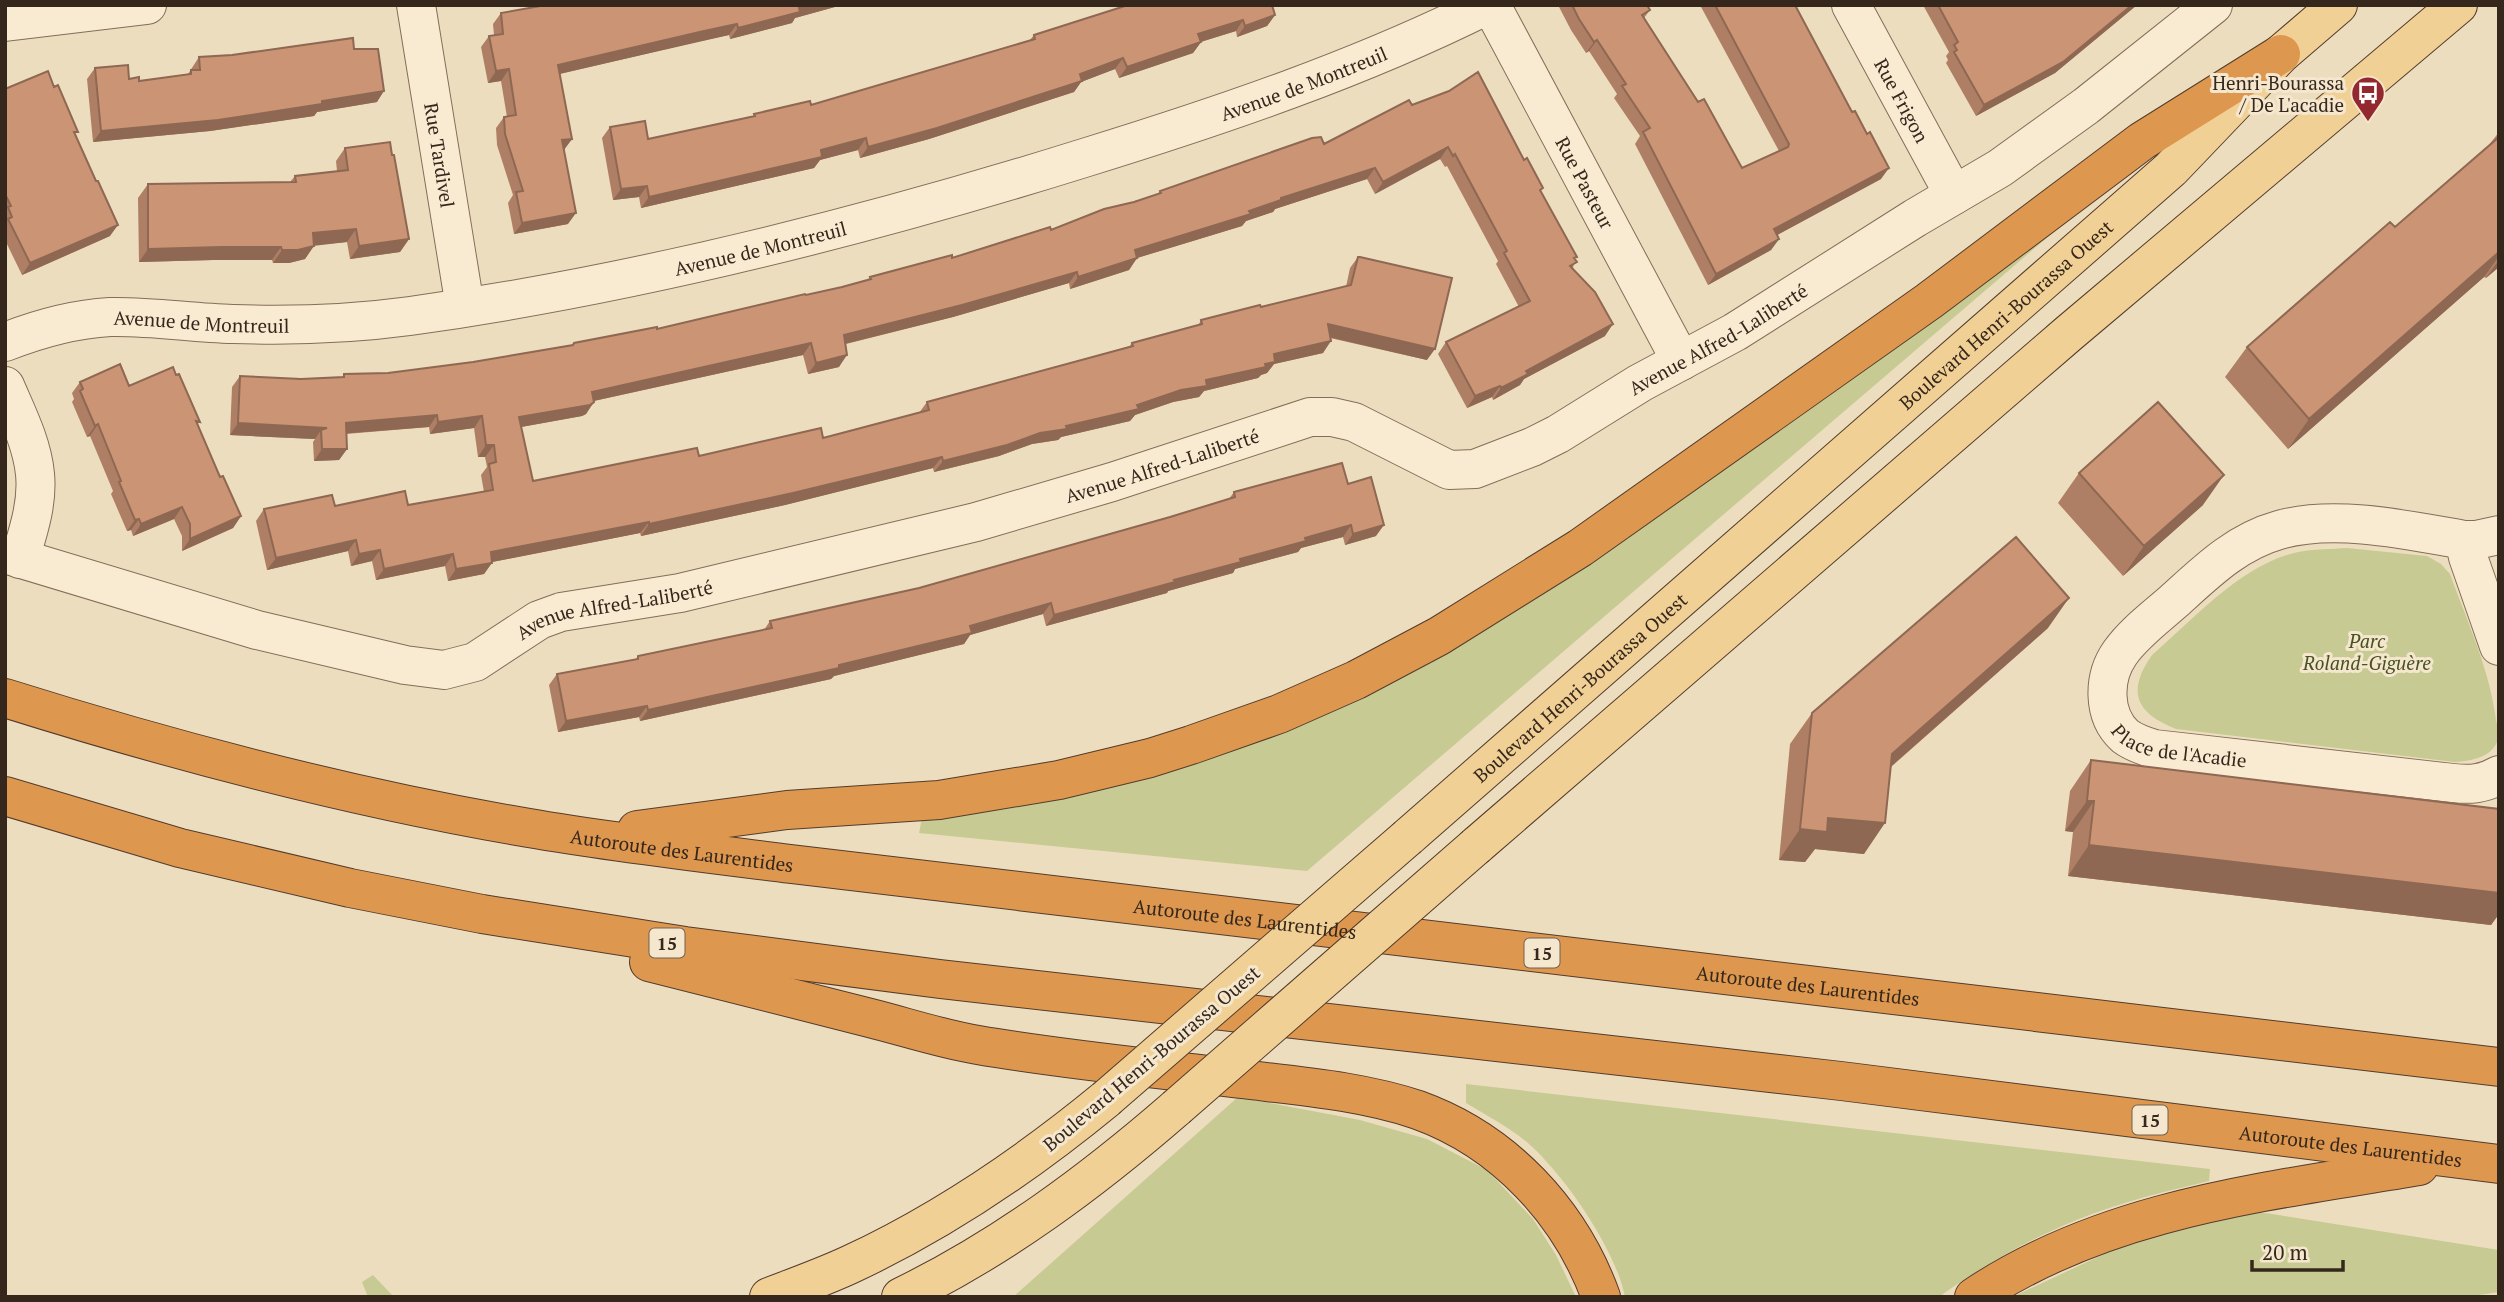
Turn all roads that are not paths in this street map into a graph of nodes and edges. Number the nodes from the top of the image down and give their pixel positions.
1 (147, 5) edge
2 (416, 5) edge
3 (1489, 5) edge
4 (1851, 5) edge
5 (2213, 5) edge
6 (2338, 5) edge
7 (2458, 5) edge
8 (5, 22) edge
9 (2281, 54) junction
10 (1954, 195) junction
11 (465, 307) junction
12 (5, 342) edge
13 (1681, 361) junction
14 (5, 386) edge
15 (2482, 538) edge
16 (12, 557) edge
17 (2499, 646) edge
18 (5, 698) edge
19 (2499, 775) edge
20 (5, 796) edge
21 (586, 837) junction
22 (396, 898) junction
23 (2499, 1067) edge
24 (2459, 1159) junction
25 (2499, 1164) edge
26 (769, 1297) edge
27 (901, 1297) edge
28 (1601, 1297) edge
29 (1974, 1297) edge

1 - 8 street
2 - 11 street, Rue Tardivel
3 - 11 street, Avenue de Montreuil
3 - 13 street, Rue Pasteur
4 - 10 street, Rue Frigon
5 - 10 street, Avenue Alfred-Laliberté
6 - 9 main road, Boulevard Henri-Bourassa Ouest
7 - 27 main road, bridge
9 - 21 highway
9 - 26 main road, Boulevard Henri-Bourassa Ouest, bridge
10 - 13 street, Avenue Alfred-Laliberté
11 - 12 street, Avenue de Montreuil
13 - 16 street, Avenue Alfred-Laliberté
14 - 16 street
15 - 17 street, Place de l'Acadie
15 - 19 street, Place de l'Acadie
18 - 21 highway, Autoroute des Laurentides / 15
20 - 22 highway, Autoroute des Laurentides / 15
21 - 23 highway, Autoroute des Laurentides / 15
22 - 24 highway, Autoroute des Laurentides / 15
22 - 28 highway
24 - 25 highway, Autoroute des Laurentides / 15
24 - 29 highway

